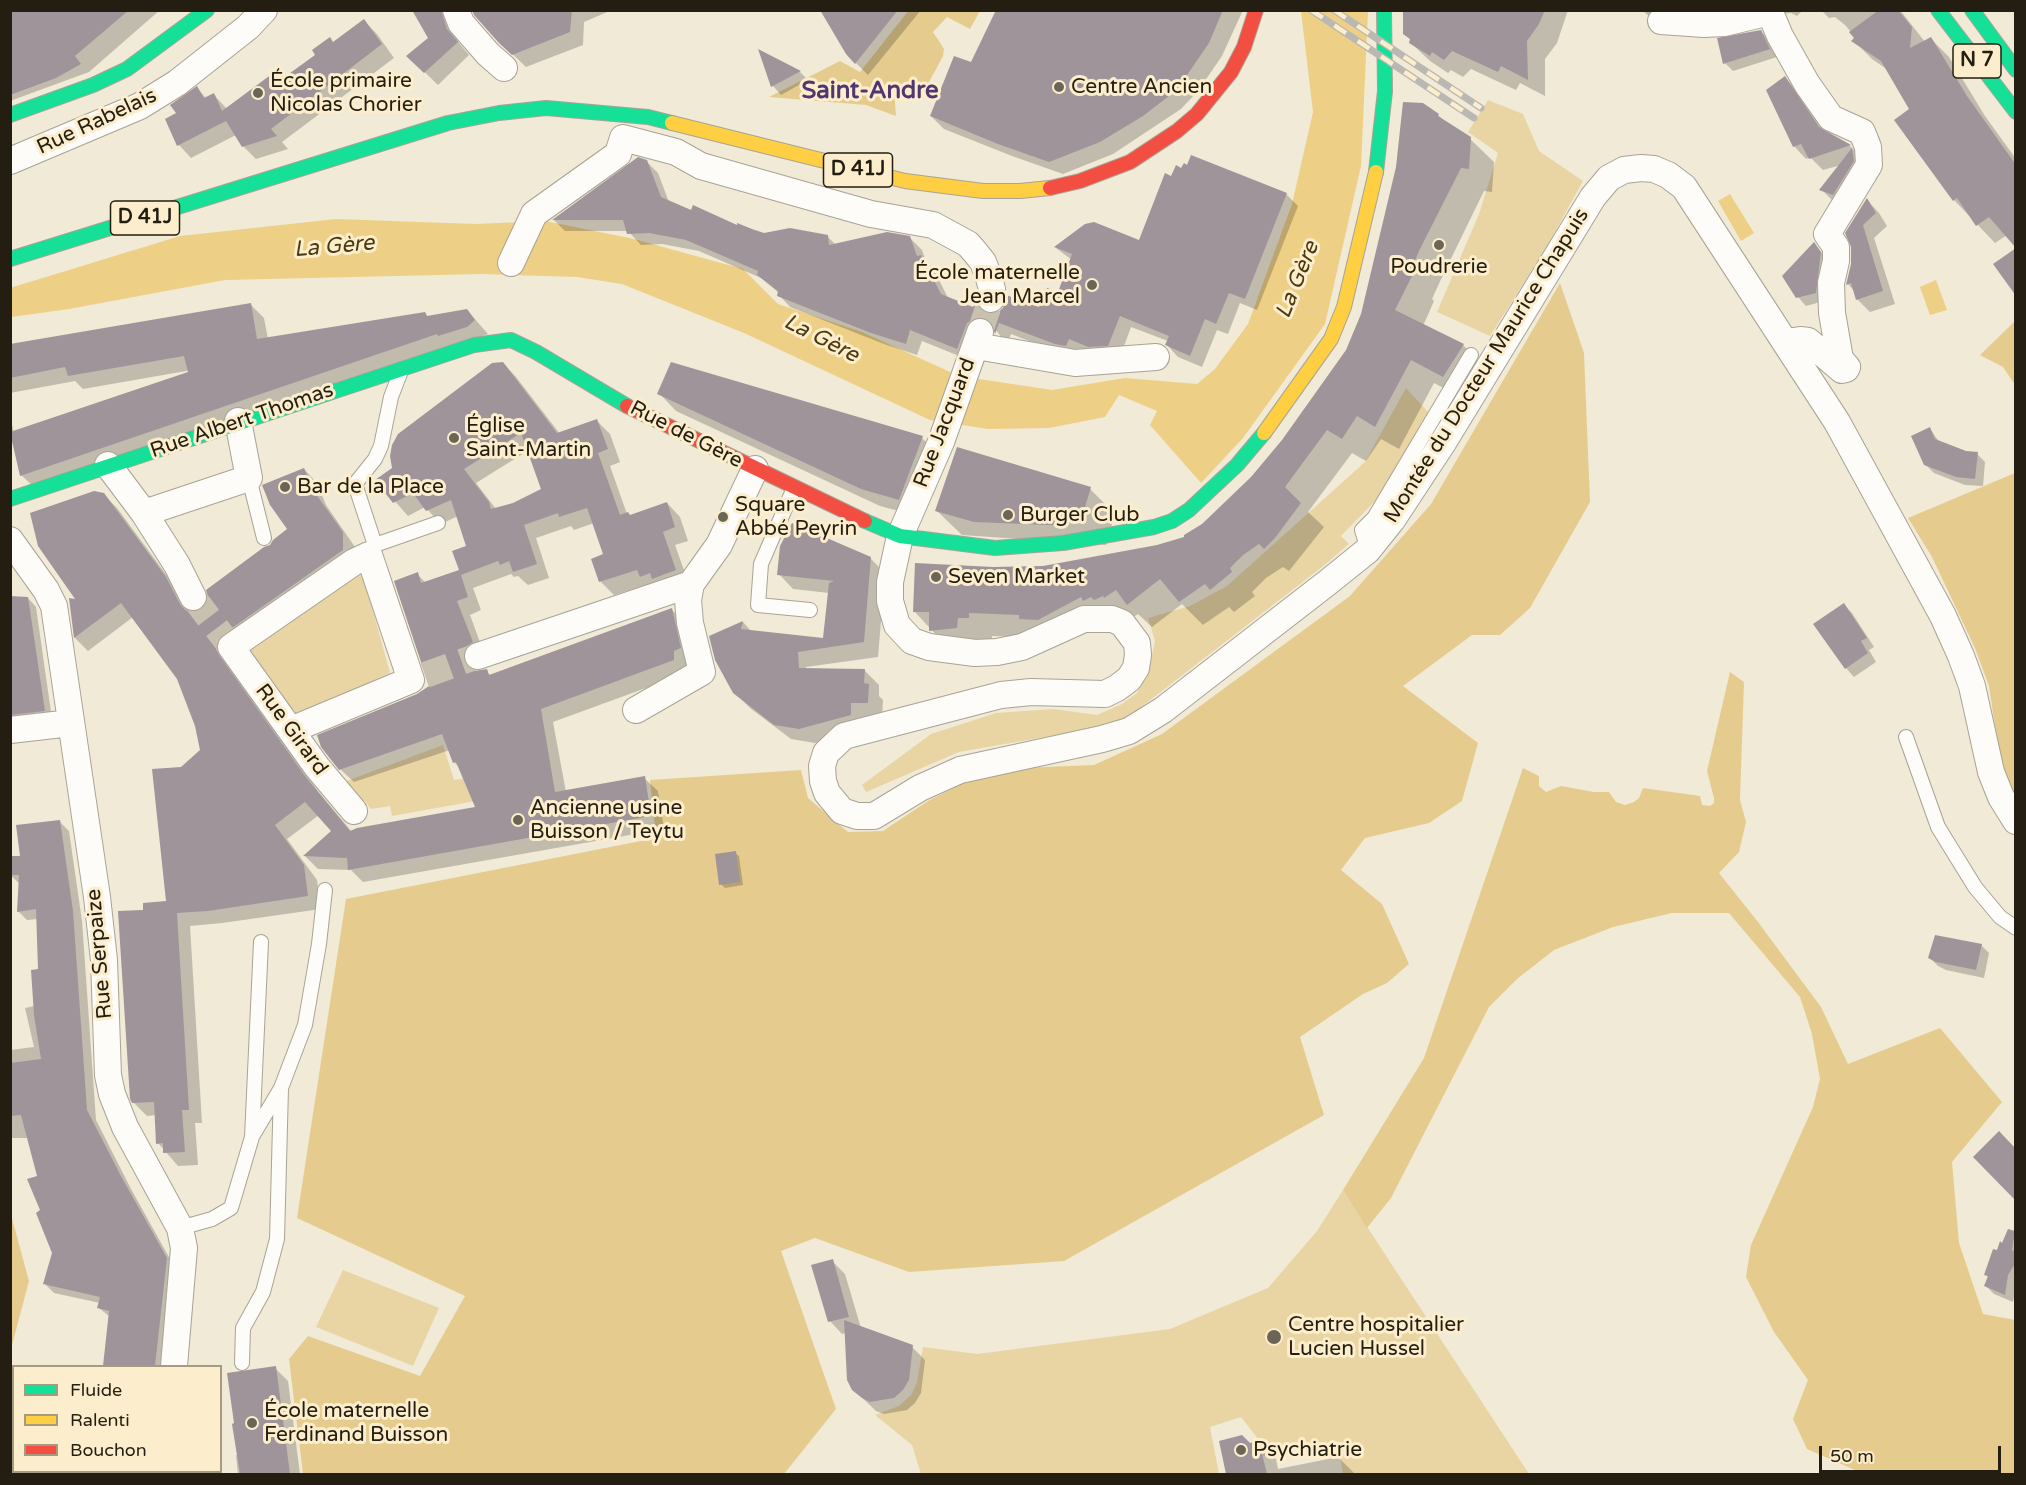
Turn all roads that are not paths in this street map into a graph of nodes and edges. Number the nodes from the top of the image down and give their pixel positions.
1 (207, 10) edge
2 (264, 10) edge
3 (456, 10) edge
4 (1256, 10) edge
5 (1384, 10) edge
6 (1938, 10) edge
7 (1972, 10) edge
8 (1769, 11) edge
9 (1660, 21) dead end
10 (131, 48) dead end
11 (504, 68) dead end
12 (2016, 70) edge
13 (93, 86) junction
14 (2016, 112) edge
15 (10, 115) edge
16 (10, 161) edge
17 (10, 259) edge
18 (511, 263) dead end
19 (991, 299) tunnel mouth
20 (1786, 342) junction
21 (474, 345) joint
22 (1471, 355) dead end
23 (1156, 357) dead end
24 (403, 367) junction
25 (238, 421) junction
26 (108, 465) junction
27 (755, 469) junction
28 (249, 478) junction
29 (794, 488) junction
30 (10, 499) edge
31 (144, 513) junction
32 (438, 523) dead end
33 (900, 536) junction
34 (264, 538) dead end
35 (10, 540) edge
36 (372, 550) junction
37 (1368, 550) junction
38 (691, 585) junction
39 (193, 597) tunnel mouth
40 (810, 610) dead end
41 (478, 656) tunnel mouth
42 (636, 710) dead end
43 (71, 723) junction
44 (10, 730) edge
45 (291, 730) junction
46 (1906, 737) dead end
47 (354, 811) dead end
48 (2016, 821) edge
49 (325, 890) dead end
50 (2016, 928) edge
51 (261, 942) dead end
52 (281, 1088) junction
53 (252, 1137) junction
54 (180, 1228) junction
55 (242, 1363) dead end
56 (174, 1365) edge

1 - 13 main road
2 - 16 street, Rue Rabelais
3 - 11 street
4 - 17 main road, D 41J
5 - 33 main road, Rue de Gère
6 - 14 main road, N 7
7 - 12 main road, N 7
8 - 9 street
8 - 20 street
10 - 13 main road
13 - 15 main road
18 - 19 street
20 - 37 street, Montée du Docteur Maurice Chapuis
20 - 48 street, Montée du Docteur Maurice Chapuis
21 - 24 main road, Rue Albert Thomas
21 - 27 main road, Rue de Gère
22 - 37 lane
23 - 33 street, Rue Jacquard
24 - 25 main road, Rue Albert Thomas
24 - 36 lane
25 - 26 main road, Rue Albert Thomas
25 - 28 street
26 - 30 main road, Rue Albert Thomas
26 - 31 street
27 - 29 main road, Rue de Gère
27 - 38 street
28 - 31 street
28 - 34 lane
29 - 33 main road, Rue de Gère
29 - 40 lane
31 - 39 street
32 - 36 lane
33 - 37 street, Montée du Docteur Maurice Chapuis
35 - 43 street, Rue Serpaize
36 - 45 street
36 - 45 street, Rue Girard
38 - 41 street
38 - 42 street
43 - 44 street
43 - 54 street, Rue Serpaize
45 - 47 street, Rue Girard
46 - 50 lane
49 - 52 lane
51 - 53 lane
52 - 53 lane
52 - 55 lane
53 - 54 lane
54 - 56 street, Rue Serpaize

